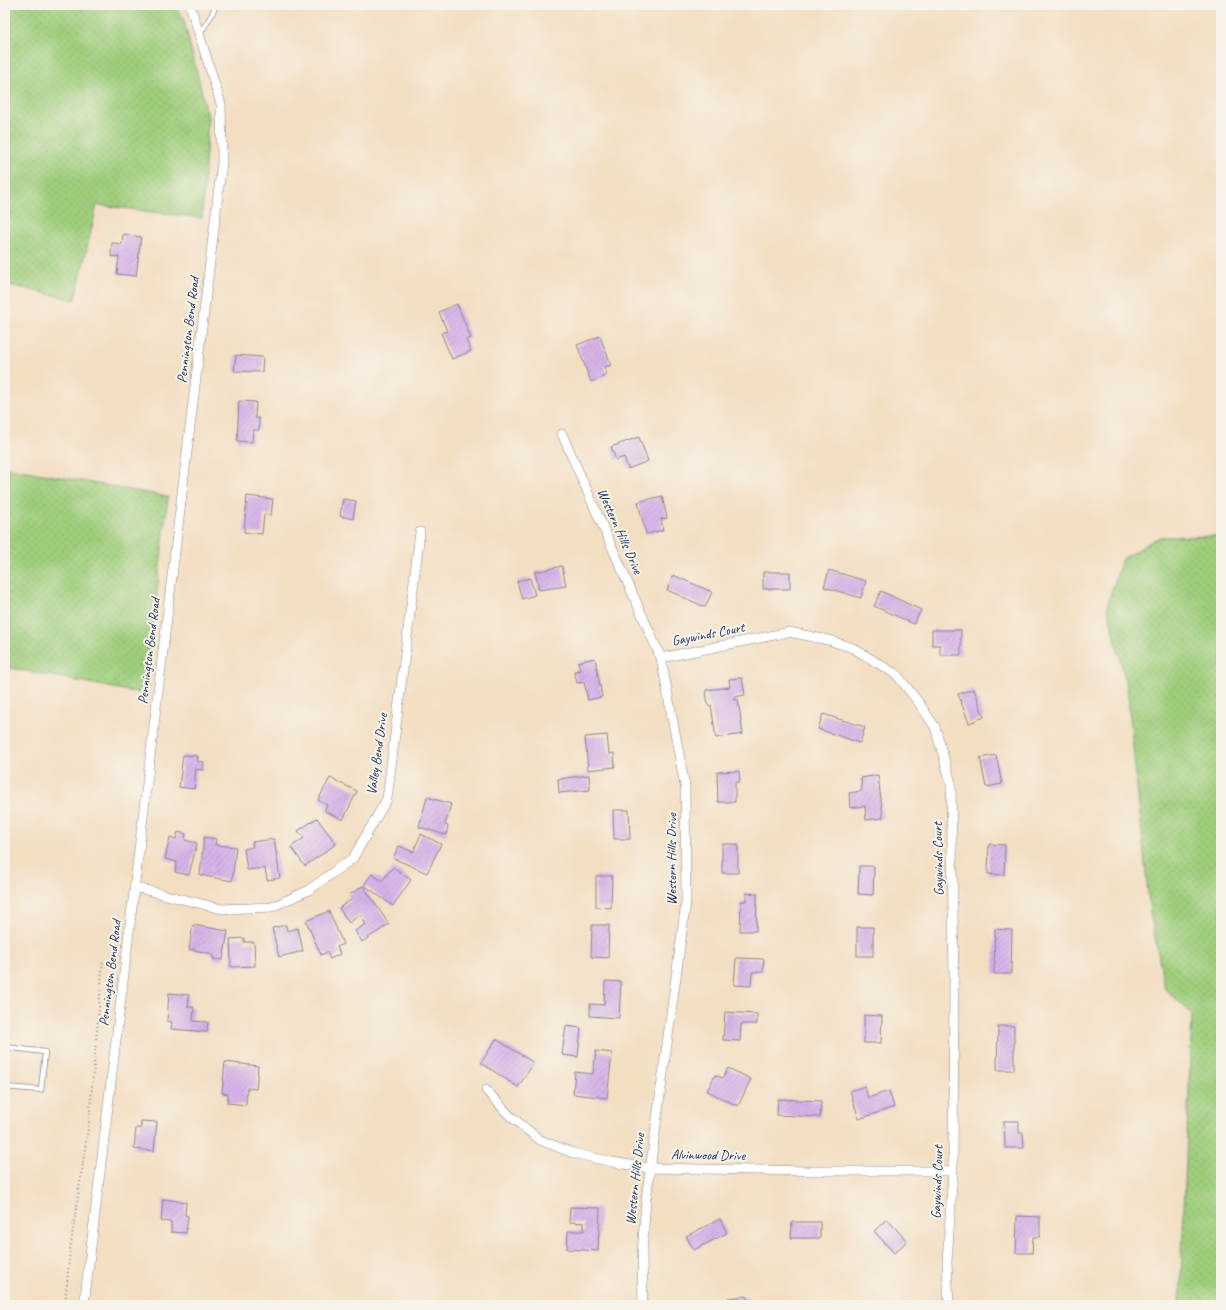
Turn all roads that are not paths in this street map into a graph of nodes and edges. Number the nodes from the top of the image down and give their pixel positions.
1 (190, 5) edge
2 (216, 5) edge
3 (199, 35) junction
4 (562, 434) dead end
5 (420, 532) dead end
6 (661, 658) junction
7 (134, 887) junction
8 (5, 1047) edge
9 (5, 1087) edge
10 (486, 1090) dead end
11 (649, 1168) junction
12 (953, 1171) junction
13 (84, 1305) edge
14 (643, 1305) edge
15 (949, 1305) edge

1 - 3 street, Pennington Bend Road
2 - 3 lane
3 - 7 street, Pennington Bend Road
4 - 6 street, Western Hills Drive
5 - 7 street, Valley Bend Drive
6 - 11 street, Western Hills Drive
6 - 12 street, Gaywinds Court
7 - 13 street, Pennington Bend Road
8 - 9 lane
10 - 11 street, Alvinwood Drive
11 - 12 street, Alvinwood Drive
11 - 14 street, Western Hills Drive
12 - 15 street, Gaywinds Court

